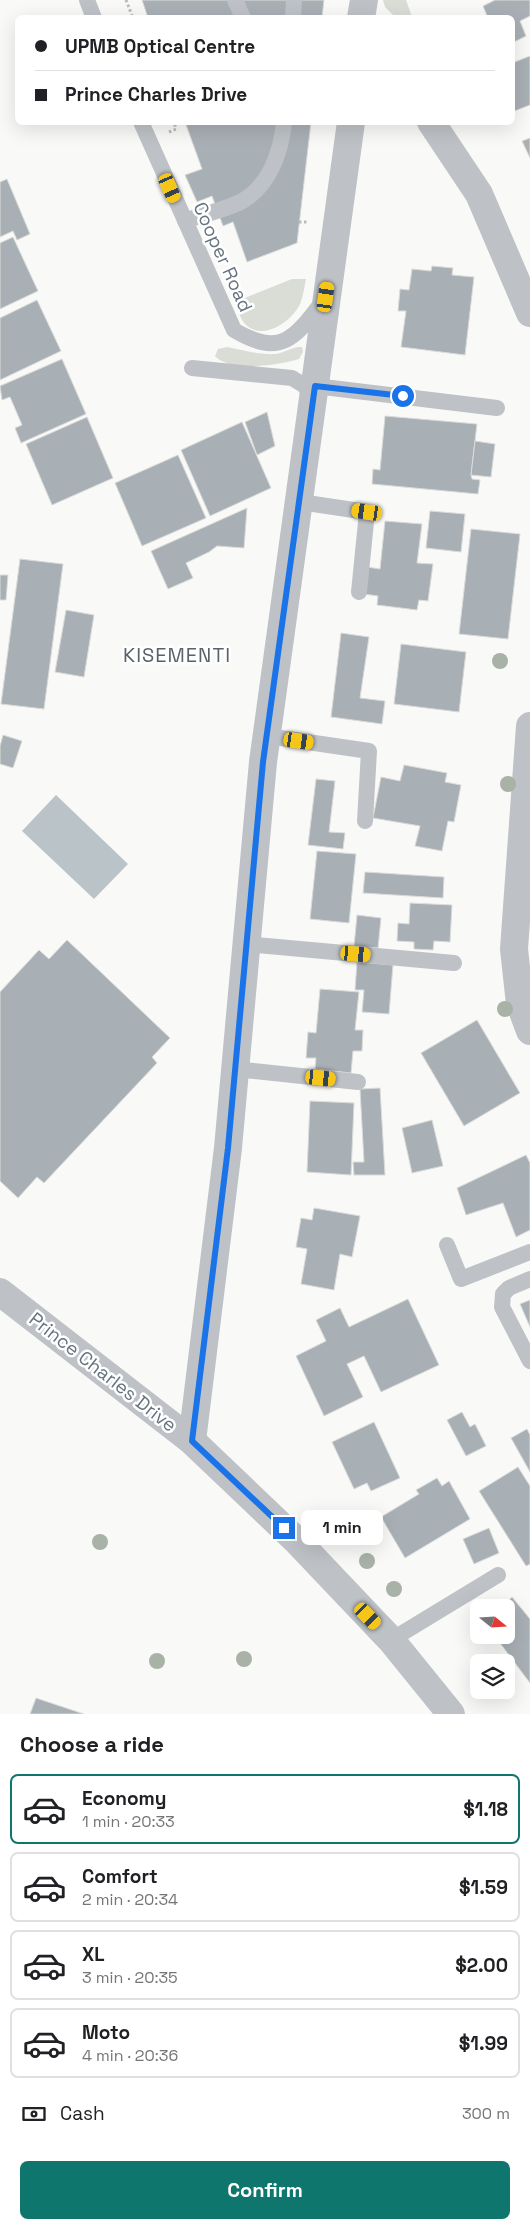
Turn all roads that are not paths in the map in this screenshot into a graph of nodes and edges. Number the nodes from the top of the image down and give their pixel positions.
1 (87, 0) edge
2 (235, 0) edge
3 (294, 0) edge
4 (364, 0) edge
5 (93, 15) edge
6 (241, 15) edge
7 (293, 15) edge
8 (362, 15) edge
9 (142, 125) edge
10 (283, 125) edge
11 (351, 125) edge
12 (433, 125) edge
13 (185, 221) junction
14 (326, 297) junction
15 (530, 312) edge
16 (192, 368) dead end
17 (314, 394) junction
18 (497, 408) dead end
19 (300, 502) junction
20 (359, 592) dead end
21 (530, 726) edge
22 (267, 736) junction
23 (365, 821) dead end
24 (246, 944) junction
25 (454, 963) dead end
26 (530, 1031) edge
27 (235, 1069) junction
28 (358, 1082) dead end
29 (447, 1245) dead end
30 (530, 1252) edge
31 (530, 1279) edge
32 (0, 1292) edge
33 (530, 1361) edge
34 (192, 1441) junction
35 (498, 1575) dead end
36 (391, 1640) junction
37 (451, 1714) edge

1 - 5 lane
2 - 6 lane
3 - 7 lane
4 - 8 street
9 - 13 lane, Cooper Road
10 - 13 lane
11 - 14 street
12 - 15 street
13 - 14 lane, Cooper Road
14 - 17 street
16 - 17 lane
17 - 18 lane
17 - 19 street
19 - 20 lane
19 - 22 street
21 - 26 street
22 - 23 lane
22 - 24 street
24 - 25 lane
24 - 27 street
27 - 28 lane
27 - 34 street
29 - 30 lane
31 - 33 lane
32 - 34 street, Prince Charles Drive
34 - 36 street, Prince Charles Drive
35 - 36 lane
36 - 37 street, Prince Charles Drive

